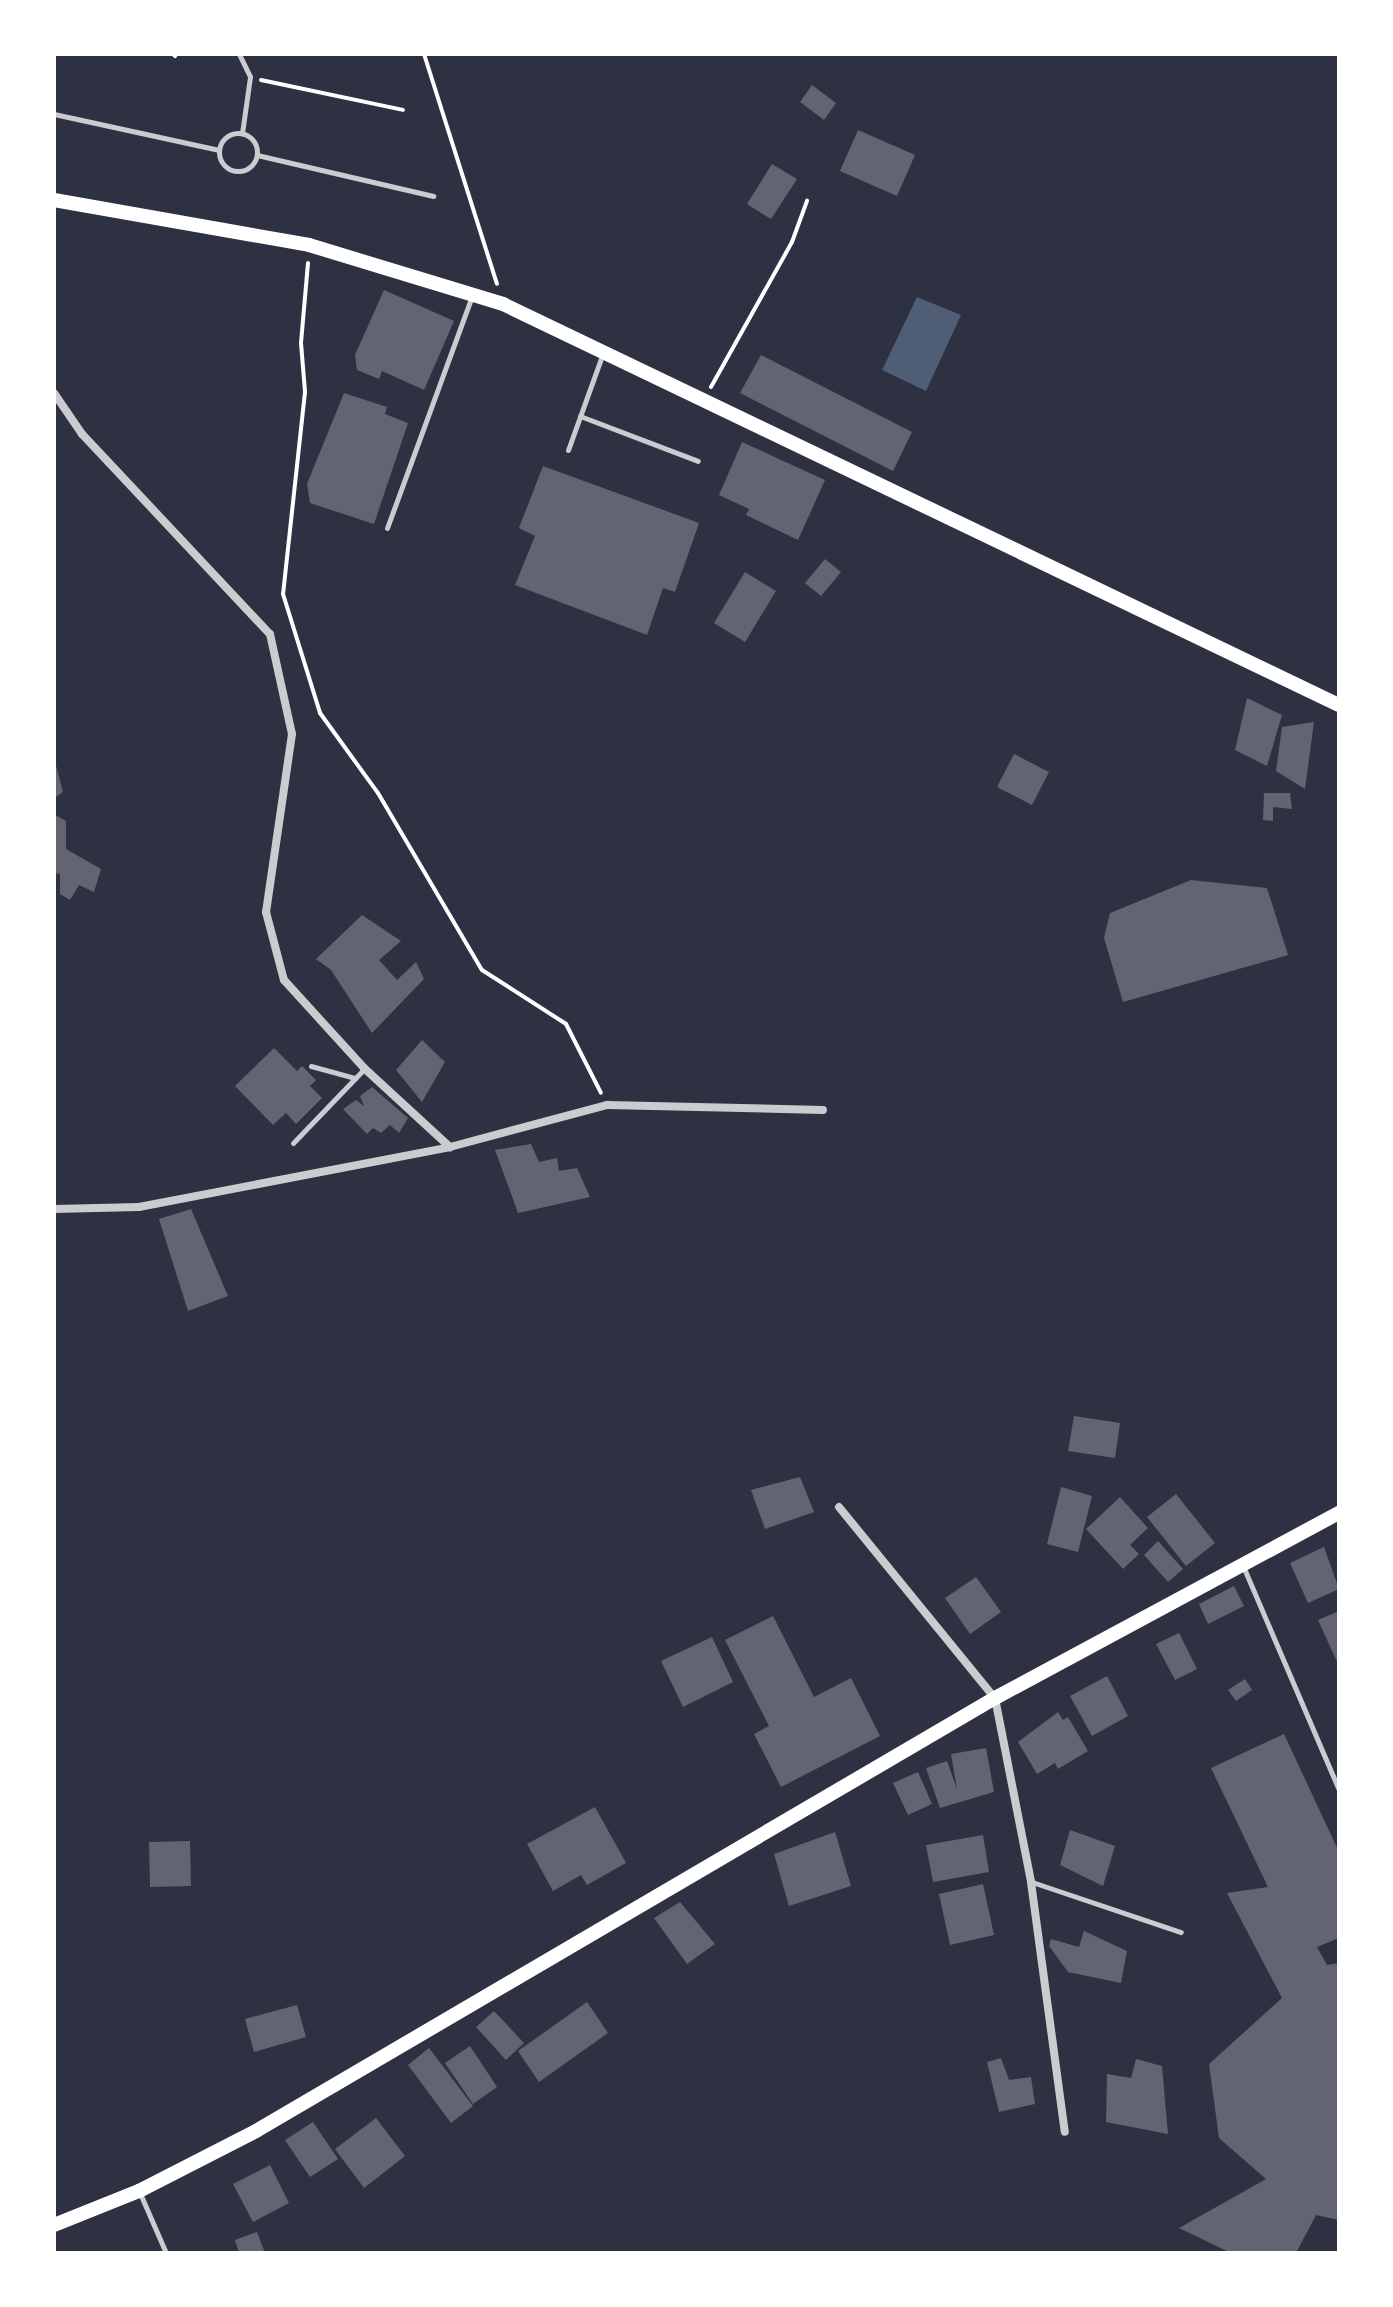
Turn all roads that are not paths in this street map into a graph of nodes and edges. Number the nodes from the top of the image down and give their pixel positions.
1 (239, 54) edge
2 (54, 114) edge
3 (242, 133) junction
4 (219, 150) junction
5 (257, 155) junction
6 (433, 196) dead end
7 (54, 200) edge
8 (472, 295) junction
9 (603, 352) junction
10 (54, 393) edge
11 (580, 416) junction
12 (568, 450) dead end
13 (698, 461) dead end
14 (387, 528) dead end
15 (1339, 705) edge
16 (311, 1066) dead end
17 (364, 1068) junction
18 (355, 1078) junction
19 (823, 1110) dead end
20 (293, 1143) dead end
21 (450, 1147) junction
22 (54, 1209) edge
23 (839, 1507) dead end
24 (1339, 1513) edge
25 (1243, 1565) junction
26 (995, 1698) junction
27 (1339, 1790) edge
28 (1031, 1882) junction
29 (1181, 1932) dead end
30 (1065, 2132) dead end
31 (139, 2191) junction
32 (54, 2225) edge
33 (166, 2253) edge

1 - 3 lane
2 - 4 lane
3 - 4 lane
3 - 5 lane
4 - 5 lane
5 - 6 lane
7 - 8 main road
8 - 9 main road
8 - 14 lane
9 - 11 lane
9 - 15 main road
10 - 17 street
11 - 12 lane
11 - 13 lane
16 - 18 lane
17 - 18 lane
17 - 21 street
18 - 20 lane
19 - 21 street
21 - 22 street
23 - 26 street
24 - 25 main road
25 - 26 main road
25 - 27 lane
26 - 28 street
26 - 31 main road
28 - 29 lane
28 - 30 street
31 - 32 main road
31 - 33 lane

